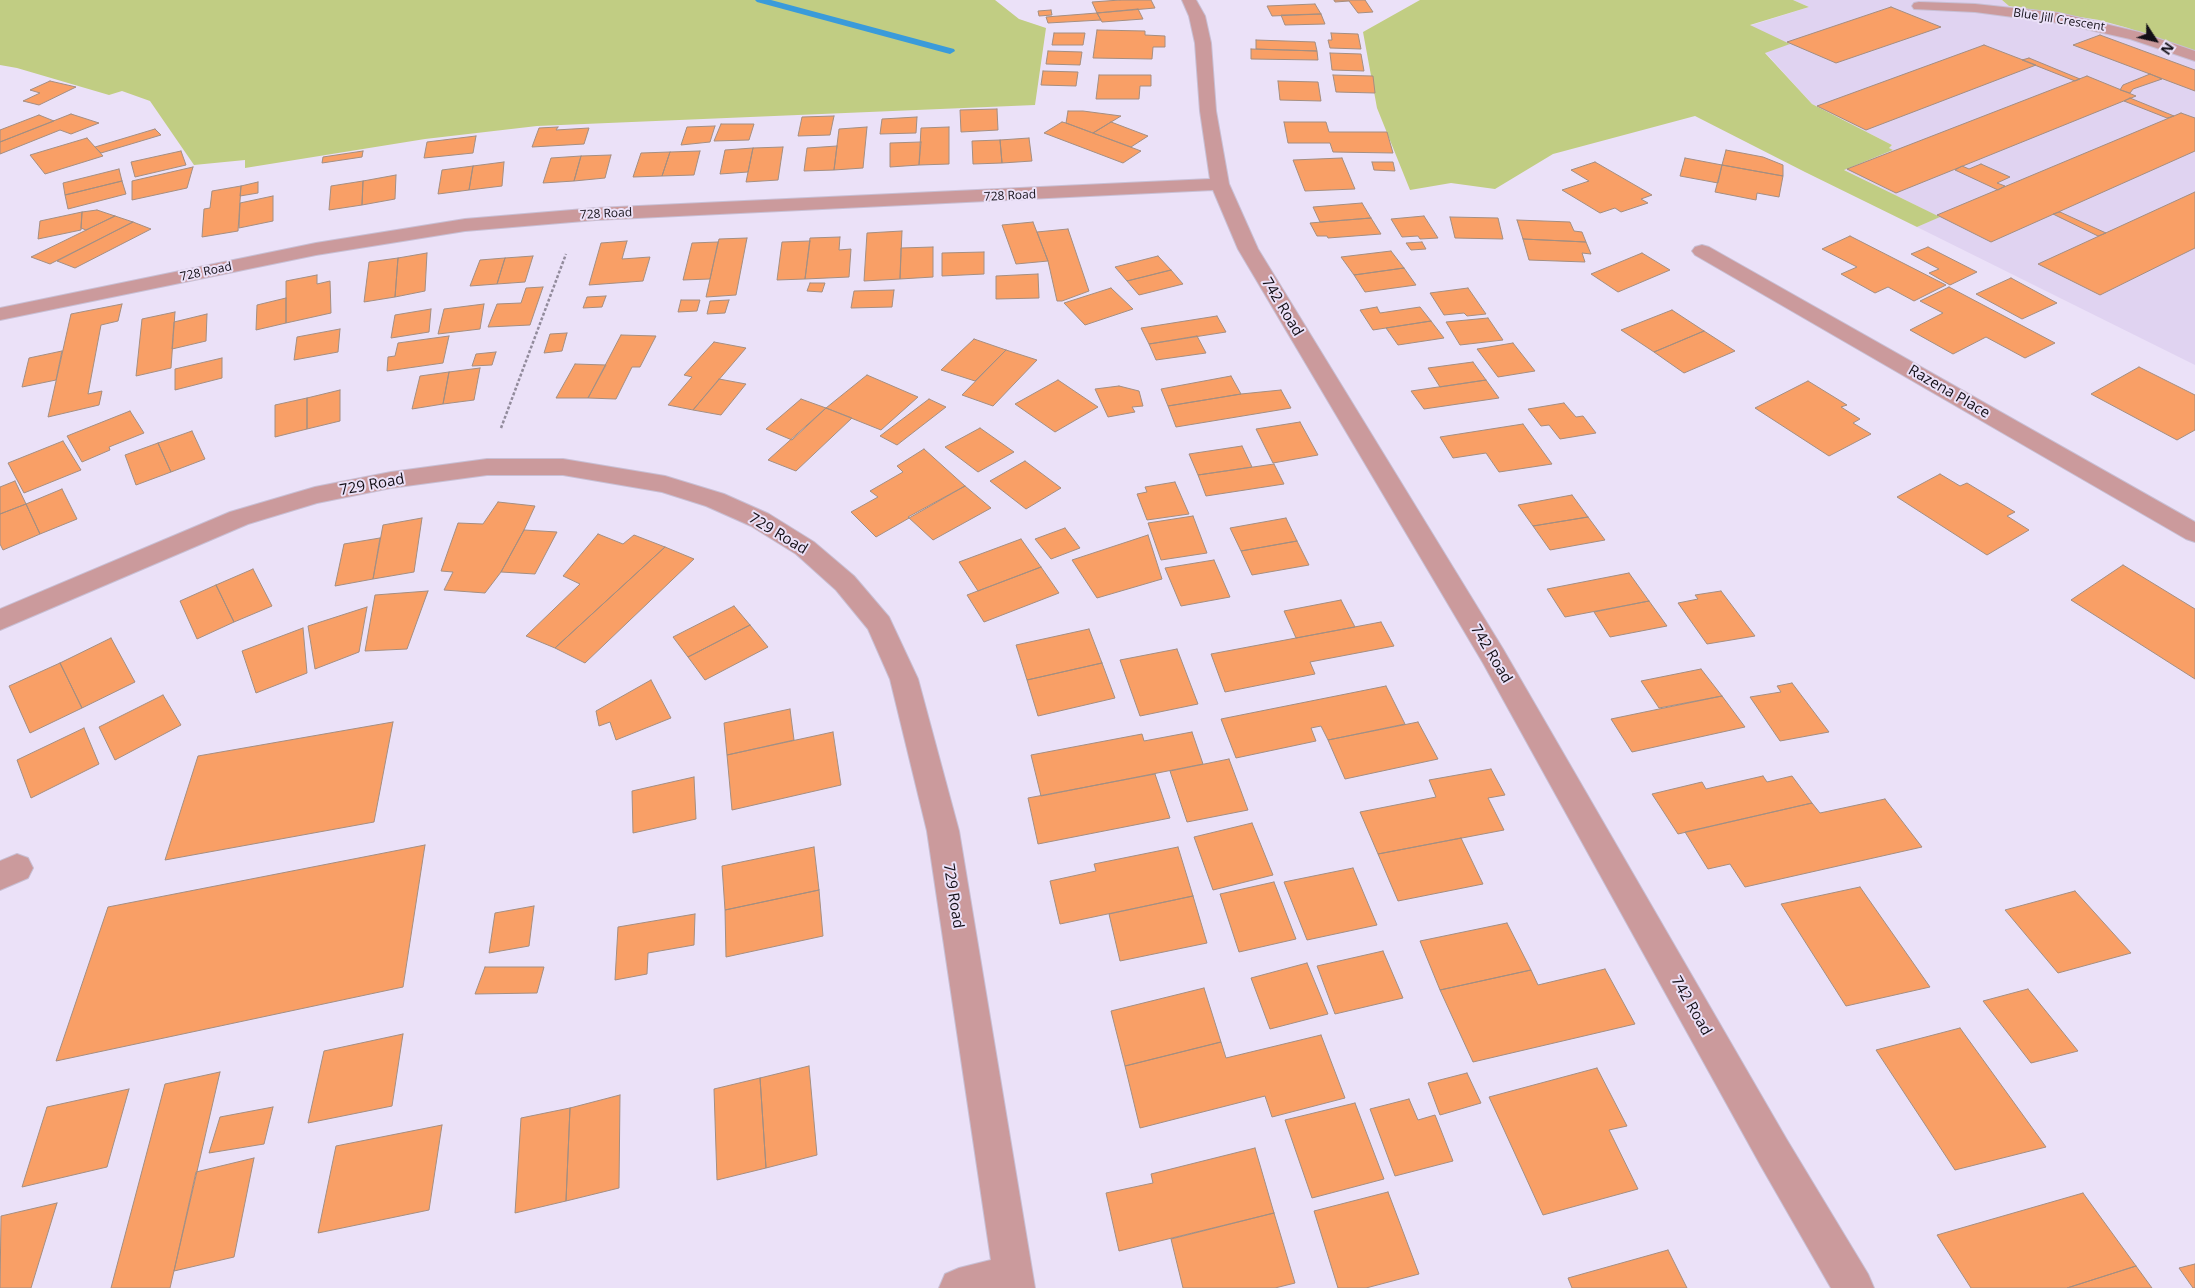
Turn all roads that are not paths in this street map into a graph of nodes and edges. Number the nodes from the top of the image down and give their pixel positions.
1 (1190, 0) edge
2 (1919, 6) dead end
3 (2195, 56) edge
4 (1220, 184) junction
5 (1702, 251) dead end
6 (0, 314) edge
7 (2195, 533) edge
8 (0, 620) edge
9 (1014, 1282) edge
10 (959, 1288) edge
11 (1854, 1288) edge

1 - 4 street, 742 Road
2 - 3 street, Blue Jill Crescent
4 - 6 street, 728 Road
4 - 11 street, 742 Road
5 - 7 street, Razena Place
8 - 9 street, 729 Road
9 - 10 street

